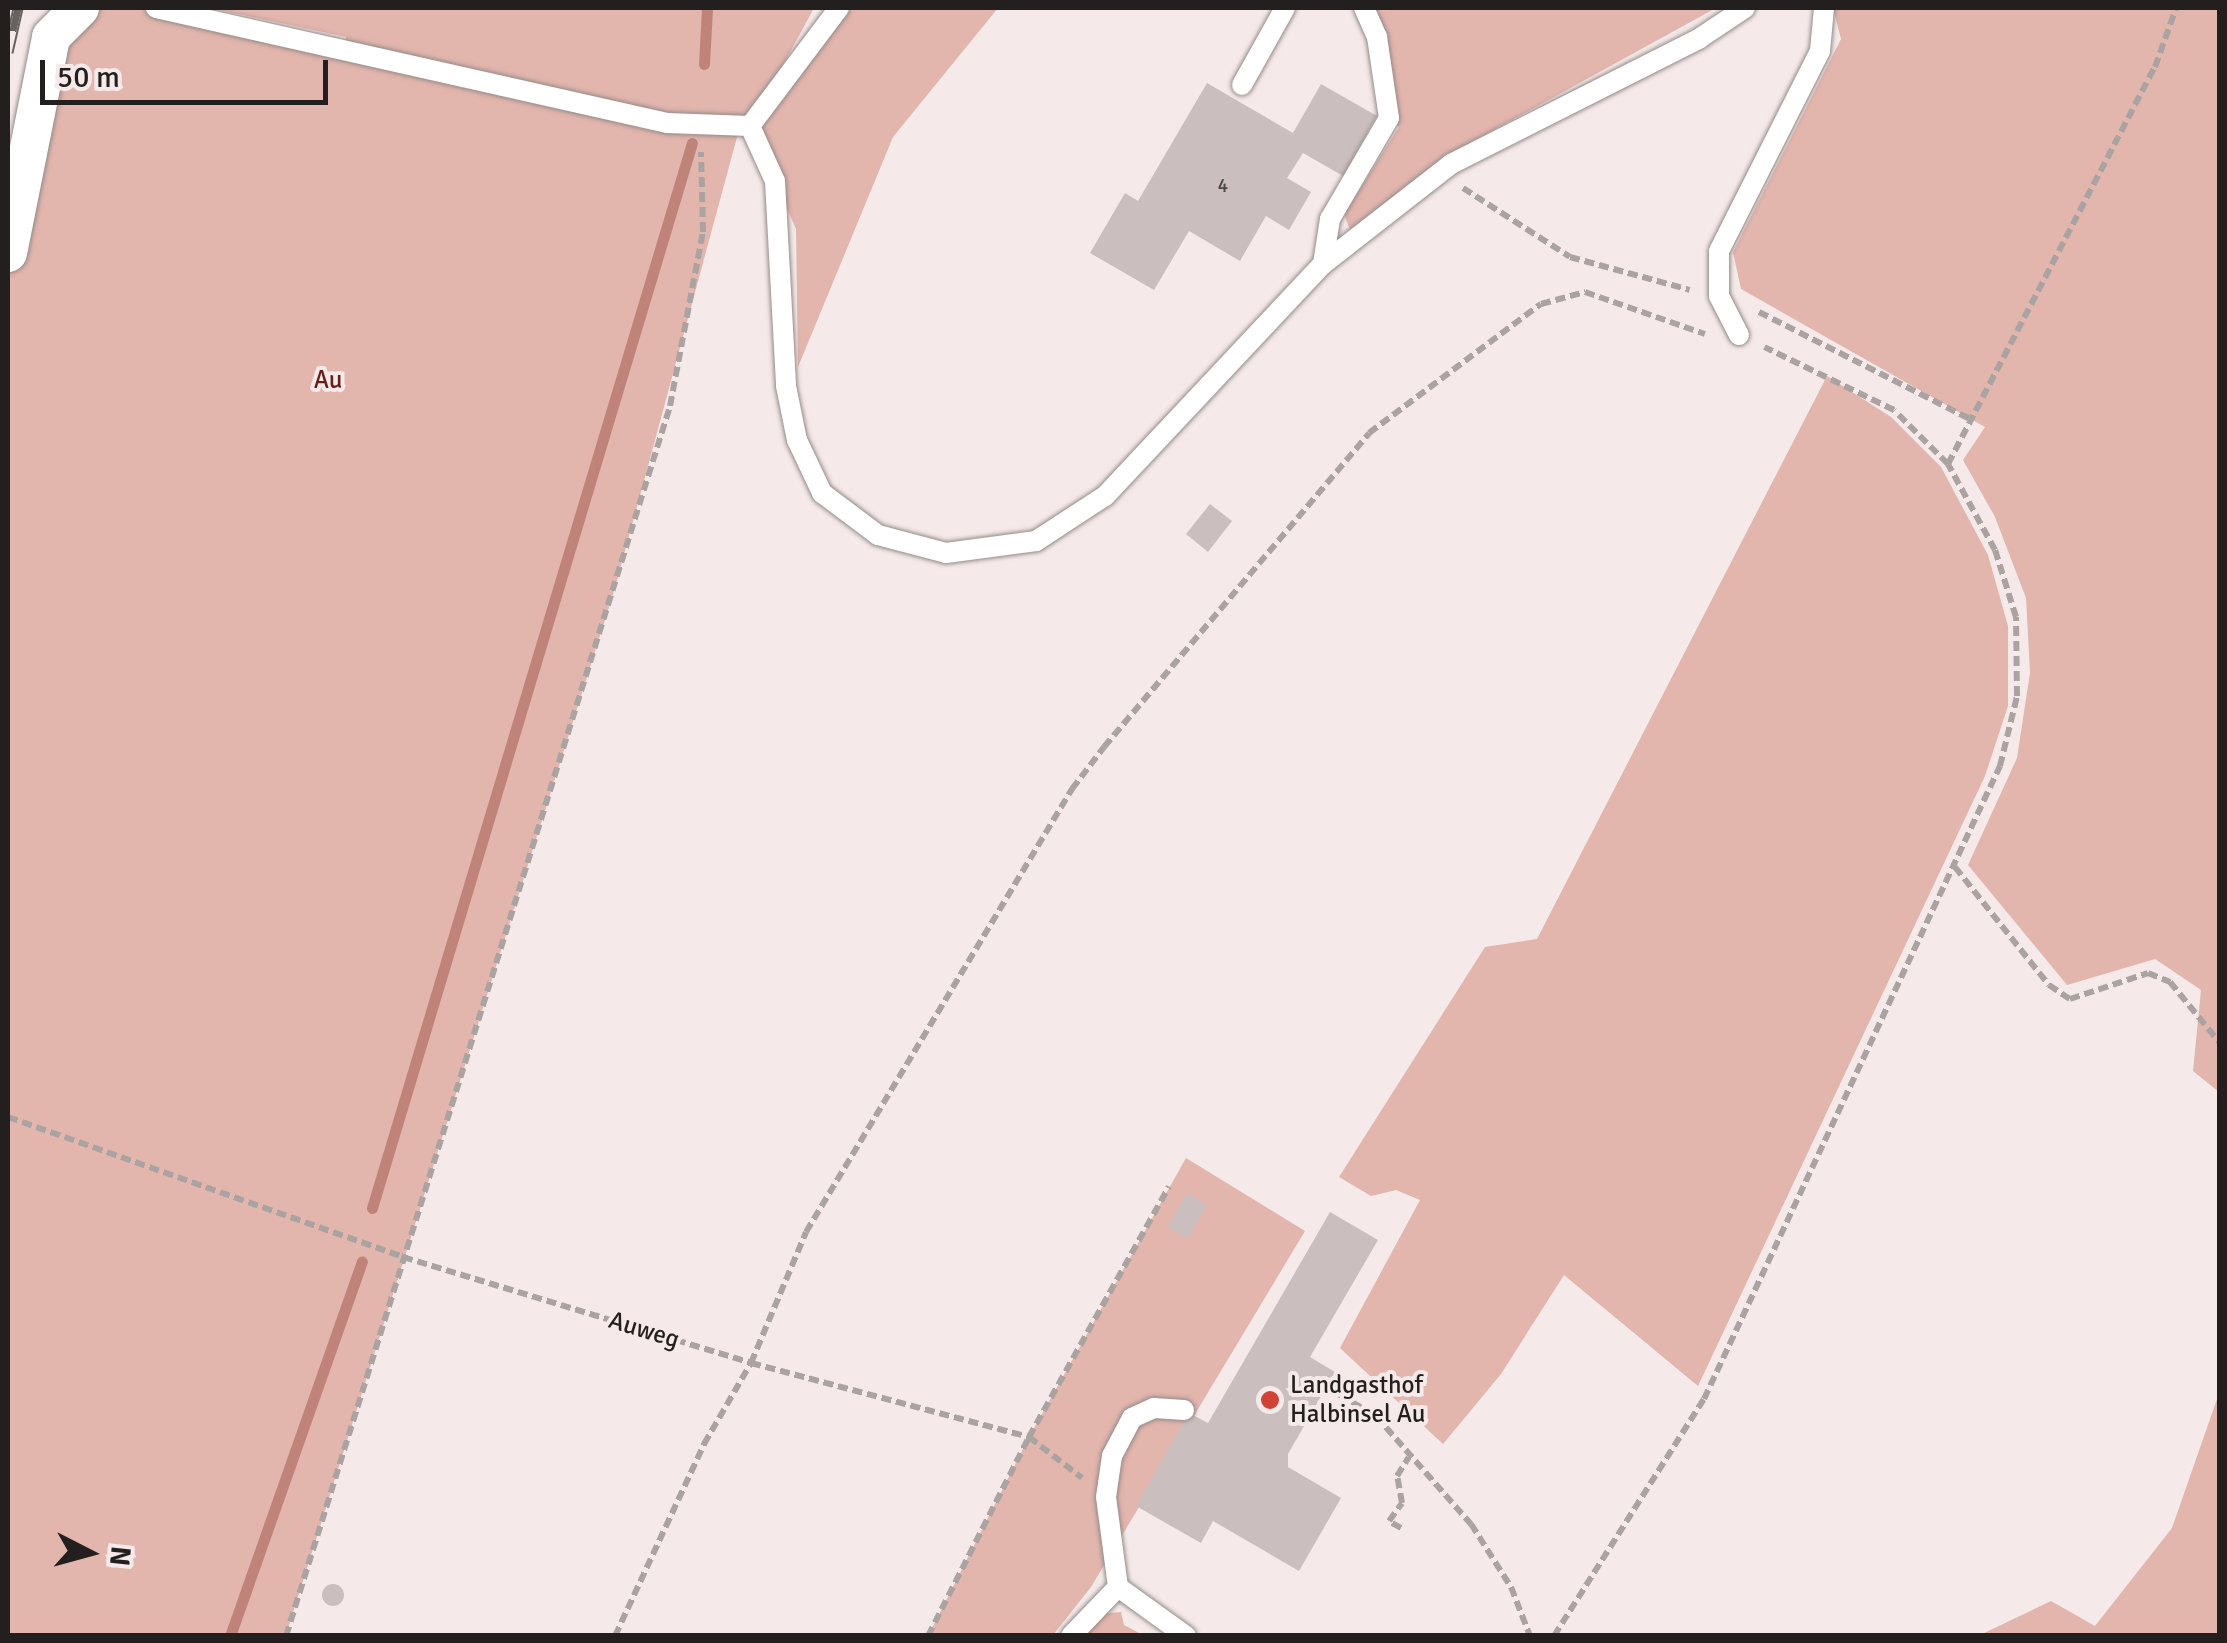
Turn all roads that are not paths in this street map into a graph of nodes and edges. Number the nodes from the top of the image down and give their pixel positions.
1 (80, 8) edge
2 (156, 8) edge
3 (839, 8) edge
4 (1285, 8) edge
5 (1364, 8) edge
6 (1745, 8) edge
7 (1824, 8) edge
8 (1242, 85) dead end
9 (750, 126) junction
10 (8, 253) edge
11 (1323, 264) junction
12 (1739, 334) road end
13 (1184, 1410) dead end
14 (1118, 1587) junction
15 (1071, 1636) edge
16 (1186, 1636) edge

1 - 10 street
2 - 9 lane
3 - 9 lane
4 - 8 lane
5 - 11 lane
6 - 11 lane
7 - 12 lane
9 - 11 lane
13 - 14 lane
14 - 15 lane
14 - 16 lane

